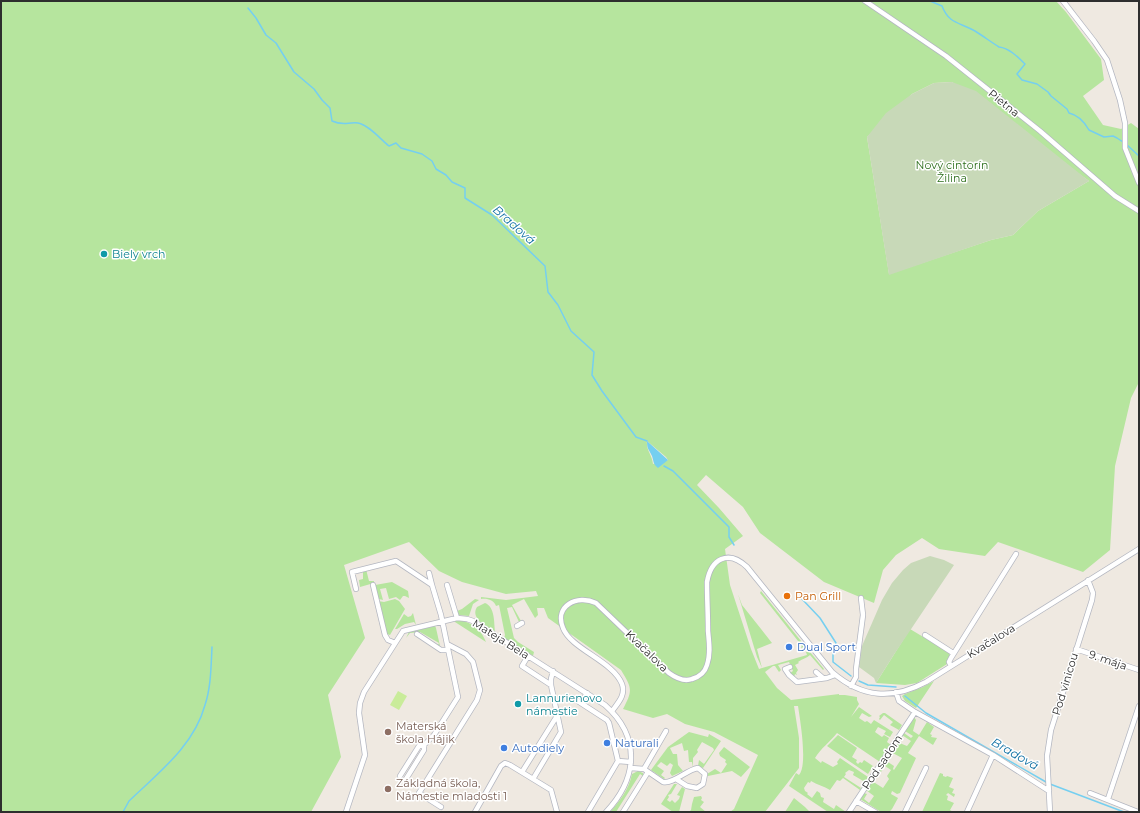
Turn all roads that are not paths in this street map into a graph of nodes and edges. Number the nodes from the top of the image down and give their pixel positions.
1 (864, 1) edge
2 (1063, 1) edge
3 (1139, 183) edge
4 (1139, 211) edge
5 (1139, 548) edge
6 (1016, 554) dead end
7 (429, 573) dead end
8 (1088, 580) junction
9 (373, 585) dead end
10 (432, 585) junction
11 (448, 585) dead end
12 (356, 589) dead end
13 (861, 598) dead end
14 (457, 618) junction
15 (442, 621) junction
16 (522, 623) dead end
17 (517, 626) dead end
18 (417, 634) dead end
19 (925, 635) dead end
20 (395, 643) junction
21 (447, 644) junction
22 (1076, 649) junction
23 (448, 650) junction
24 (953, 653) junction
25 (528, 656) junction
26 (950, 666) junction
27 (790, 667) dead end
28 (1139, 670) edge
29 (552, 671) junction
30 (816, 672) dead end
31 (835, 675) junction
32 (823, 678) junction
33 (552, 685) junction
34 (851, 686) junction
35 (896, 692) junction
36 (587, 693) junction
37 (573, 698) dead end
38 (581, 703) junction
39 (1139, 706) edge
40 (612, 711) junction
41 (915, 712) junction
42 (558, 716) junction
43 (666, 731) dead end
44 (424, 745) junction
45 (993, 755) junction
46 (618, 761) junction
47 (631, 762) junction
48 (631, 768) junction
49 (926, 768) dead end
50 (644, 769) junction
51 (522, 772) junction
52 (648, 772) junction
53 (400, 776) dead end
54 (406, 779) dead end
55 (533, 779) junction
56 (676, 779) junction
57 (1049, 791) junction
58 (1090, 793) dead end
59 (1108, 799) junction
60 (856, 801) junction
61 (441, 807) dead end
62 (346, 812) edge
63 (475, 812) edge
64 (557, 812) edge
65 (588, 812) edge
66 (606, 812) edge
67 (623, 812) edge
68 (849, 812) edge
69 (874, 812) edge
70 (905, 812) edge
71 (967, 812) edge
72 (1050, 812) edge
73 (1138, 812) edge

1 - 4 street, Pietna
2 - 3 street
5 - 8 street, Kvačalova
6 - 24 street
7 - 10 street
8 - 22 street, Pod vinicou
8 - 26 street, Kvačalova
9 - 20 street
10 - 12 street
10 - 15 street
11 - 14 street
13 - 34 street
14 - 15 street, Mateja Bela
14 - 25 street, Mateja Bela
15 - 20 street, Mateja Bela
15 - 21 street
16 - 17 street
18 - 23 street
19 - 24 street
20 - 62 street, Mateja Bela
21 - 23 street
21 - 61 street
22 - 28 street, 9. mája
22 - 57 street, Pod vinicou
23 - 44 street
24 - 26 street
25 - 29 street, Mateja Bela
25 - 33 street
26 - 35 street, Kvačalova
27 - 32 street
29 - 33 street
29 - 36 street, Mateja Bela
30 - 32 street
31 - 32 street
31 - 34 street, Kvačalova
31 - 40 street, Kvačalova
33 - 42 street
34 - 35 street, Kvačalova
35 - 41 street
36 - 38 street
36 - 40 street, Mateja Bela
37 - 38 street
38 - 46 street
39 - 59 street
40 - 47 street, Mateja Bela
41 - 45 street
41 - 60 street, Pod sadom
42 - 51 street
42 - 55 street
43 - 50 street
44 - 53 street
44 - 54 street
45 - 57 street
45 - 71 street
46 - 47 street
46 - 65 street
47 - 48 street, Mateja Bela
48 - 50 street
48 - 66 street, Mateja Bela
49 - 70 street
50 - 52 street
51 - 55 street
51 - 63 street
52 - 56 street
52 - 67 street
55 - 64 street
56 - 56 street
57 - 72 street, Pod vinicou
58 - 59 street
59 - 73 street
60 - 68 street, Pod sadom
60 - 69 street

